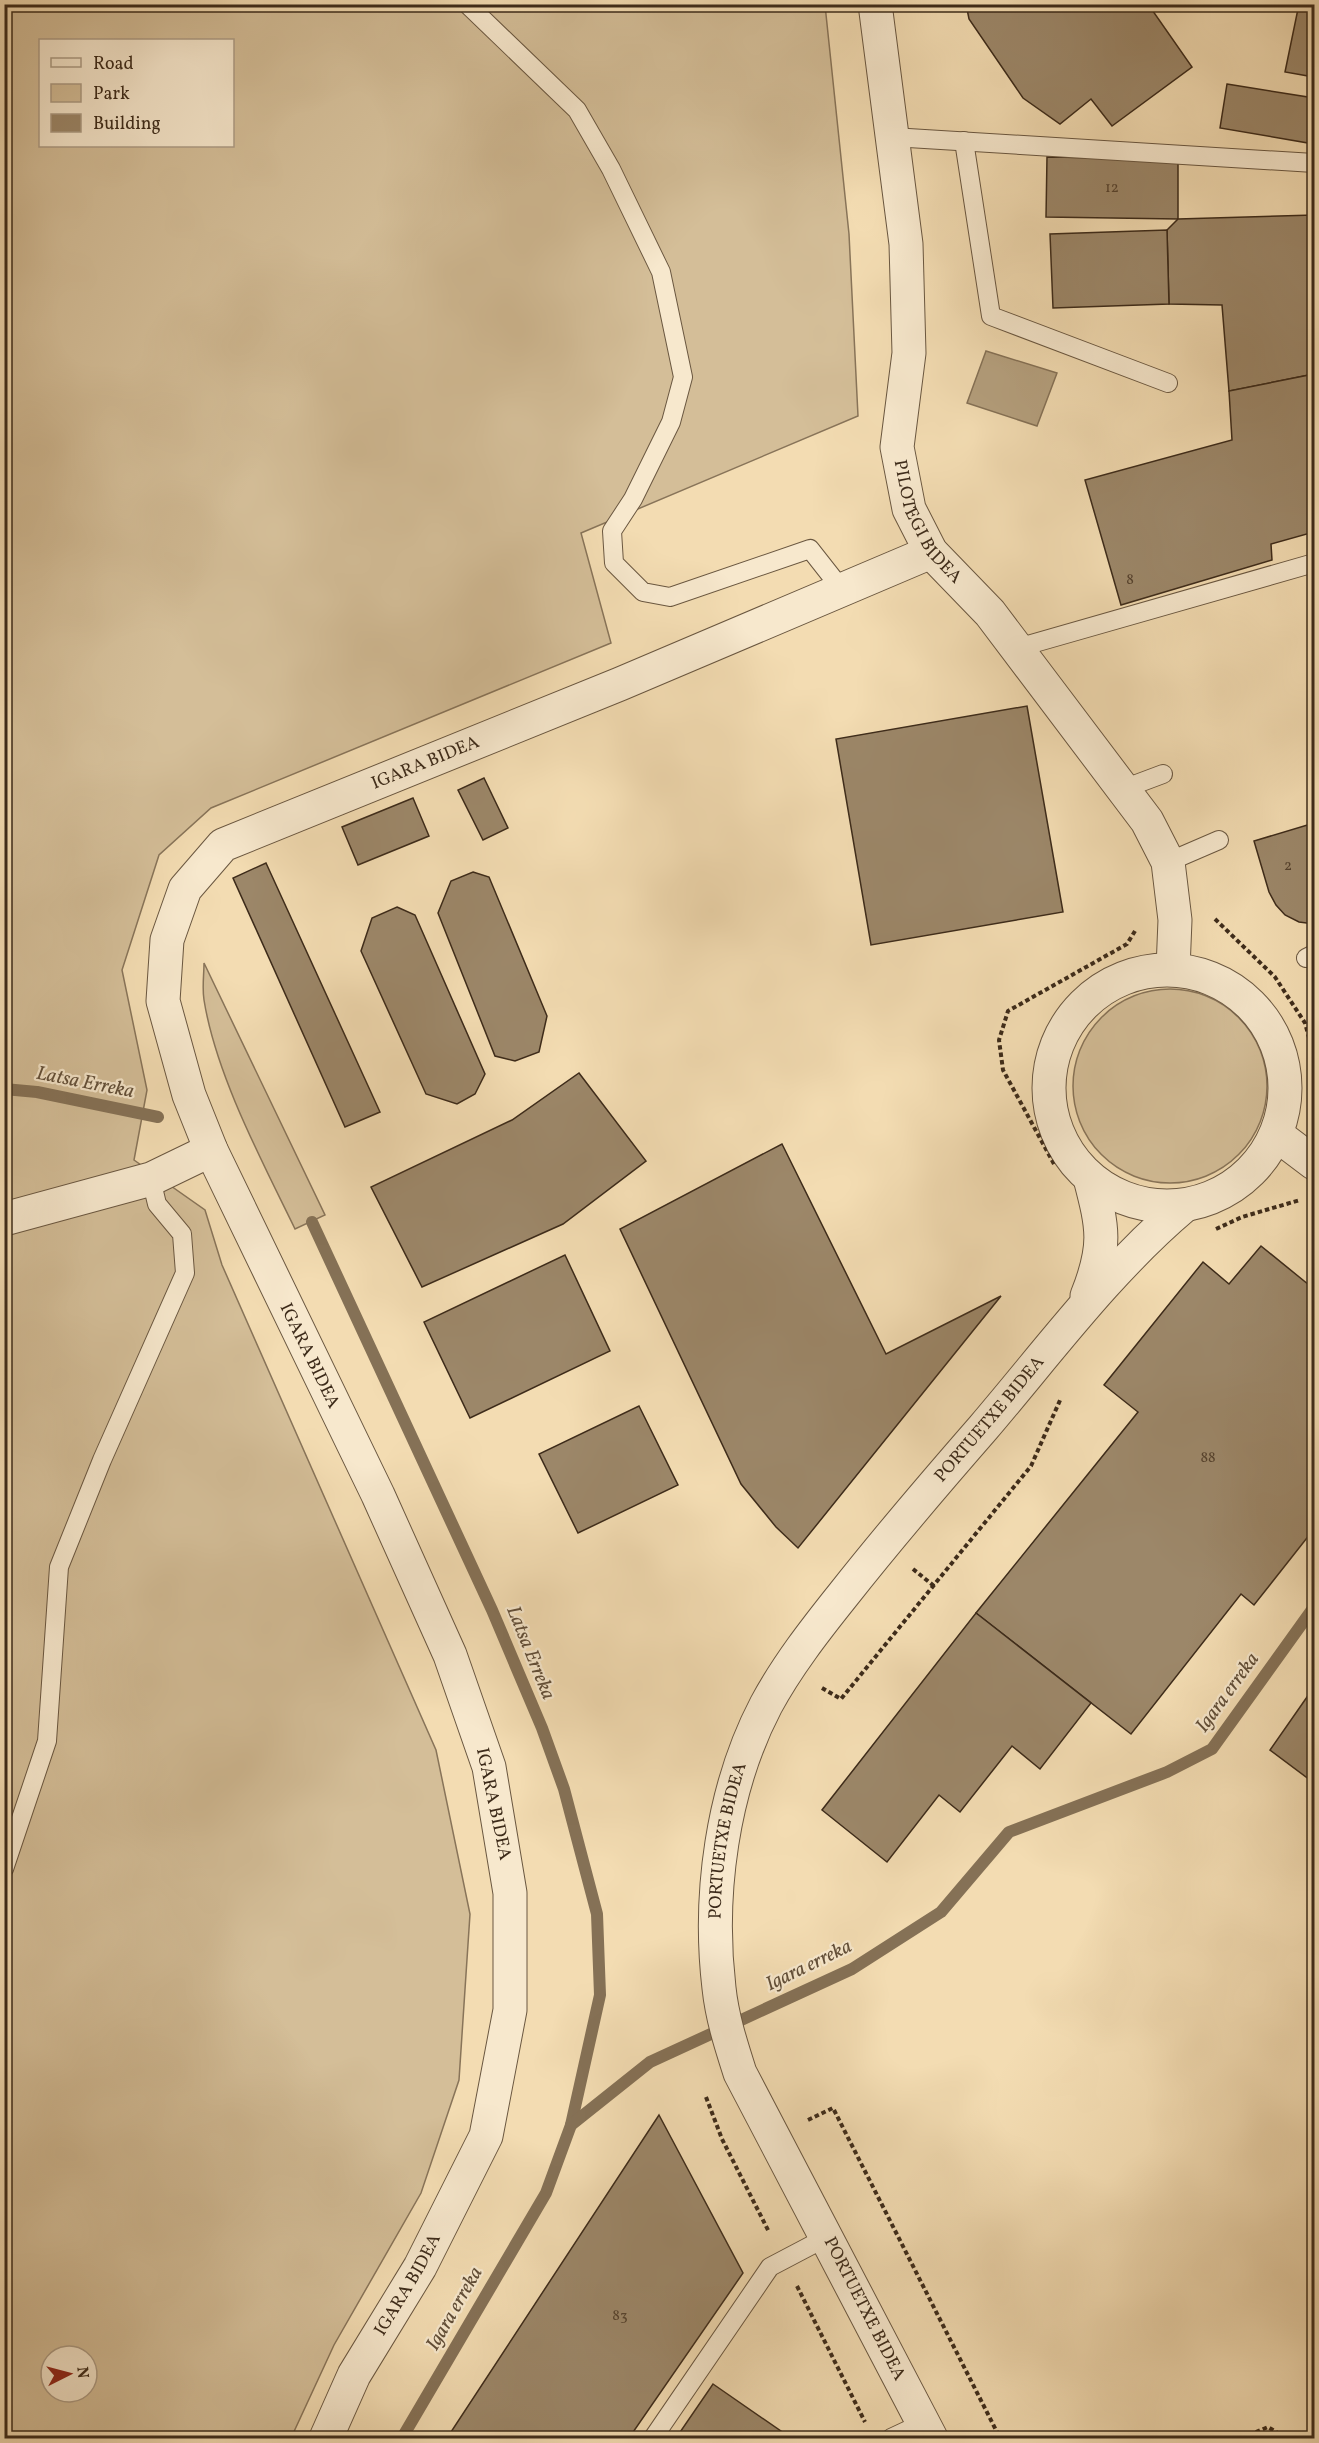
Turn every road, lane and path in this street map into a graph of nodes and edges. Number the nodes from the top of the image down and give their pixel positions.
1 (467, 4) edge
2 (875, 4) edge
3 (892, 137) junction
4 (964, 141) junction
5 (1314, 162) edge
6 (1168, 383) dead end
7 (931, 552) junction
8 (1314, 563) edge
9 (843, 591) junction
10 (1017, 648) junction
11 (1163, 774) dead end
12 (1123, 789) junction
13 (1219, 840) dead end
14 (1168, 862) junction
15 (1212, 912) dead end
16 (1137, 928) dead end
17 (1173, 969) junction
18 (1314, 1056) edge
19 (1277, 1135) junction
20 (212, 1150) junction
21 (1314, 1163) edge
22 (1058, 1172) dead end
23 (1090, 1178) junction
24 (151, 1179) junction
25 (1306, 1200) dead end
26 (1184, 1206) junction
27 (4, 1219) edge
28 (1213, 1230) dead end
29 (1082, 1309) junction
30 (1061, 1396) dead end
31 (909, 1565) dead end
32 (934, 1586) junction
33 (815, 1683) dead end
34 (4, 1869) edge
35 (801, 2112) dead end
36 (826, 2236) junction
37 (927, 2431) edge
38 (326, 2439) edge
39 (653, 2439) edge
40 (891, 2439) edge
41 (1000, 2439) edge
42 (1242, 2439) edge
43 (1286, 2439) edge

1 - 9 lane
2 - 3 street, PILOTEGI BIDEA
3 - 4 lane
3 - 7 street, PILOTEGI BIDEA
4 - 5 lane
4 - 6 lane
7 - 9 street, IGARA BIDEA
7 - 10 street, PILOTEGI BIDEA
8 - 10 lane
9 - 20 street, IGARA BIDEA
10 - 12 street, PILOTEGI BIDEA
11 - 12 lane
12 - 14 street, PILOTEGI BIDEA
13 - 14 lane
14 - 17 street, PILOTEGI BIDEA
15 - 18 path
16 - 22 path
17 - 19 street
17 - 23 street
19 - 21 street
19 - 26 street
20 - 24 street
20 - 38 street, IGARA BIDEA
23 - 26 street
23 - 29 street, PORTUETXE BIDEA
24 - 27 street
24 - 34 lane
25 - 28 path
26 - 29 street, PORTUETXE BIDEA
29 - 36 street, PORTUETXE BIDEA
30 - 32 path
31 - 32 path
32 - 33 path
35 - 41 path
36 - 37 street, PORTUETXE BIDEA
36 - 39 lane
37 - 40 lane
42 - 43 path

